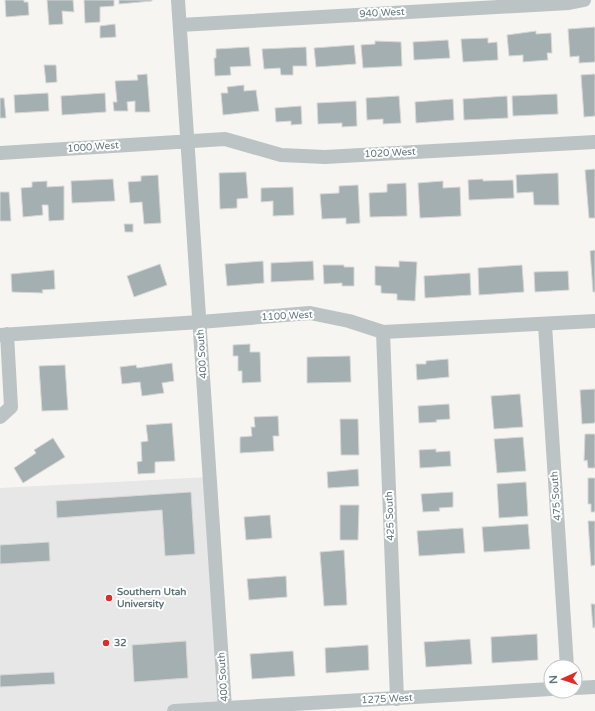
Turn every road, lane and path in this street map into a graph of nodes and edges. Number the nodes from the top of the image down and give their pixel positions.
1 (178, 0) edge
2 (584, 0) edge
3 (180, 25) junction
4 (187, 141) junction
5 (595, 142) edge
6 (0, 153) edge
7 (595, 321) edge
8 (200, 322) junction
9 (545, 324) junction
10 (383, 332) junction
11 (3, 335) edge
12 (0, 417) edge
13 (566, 659) edge
14 (595, 687) edge
15 (583, 688) edge
16 (543, 690) edge
17 (397, 699) junction
18 (225, 708) junction
19 (174, 711) edge

1 - 3 street, 400 South
2 - 3 street, 940 West
3 - 4 street, 400 South
4 - 5 street, 1020 West
4 - 6 street, 1000 West
4 - 8 street, 400 South
7 - 9 street, 1100 West
8 - 10 street, 1100 West
8 - 11 street, 1100 West
8 - 18 street, 400 South
9 - 10 street, 1100 West
9 - 13 street, 475 South
10 - 17 street, 425 South
11 - 12 street
14 - 15 street
16 - 17 street, 1275 West
17 - 18 street, 1275 West
18 - 19 street, 1275 West

